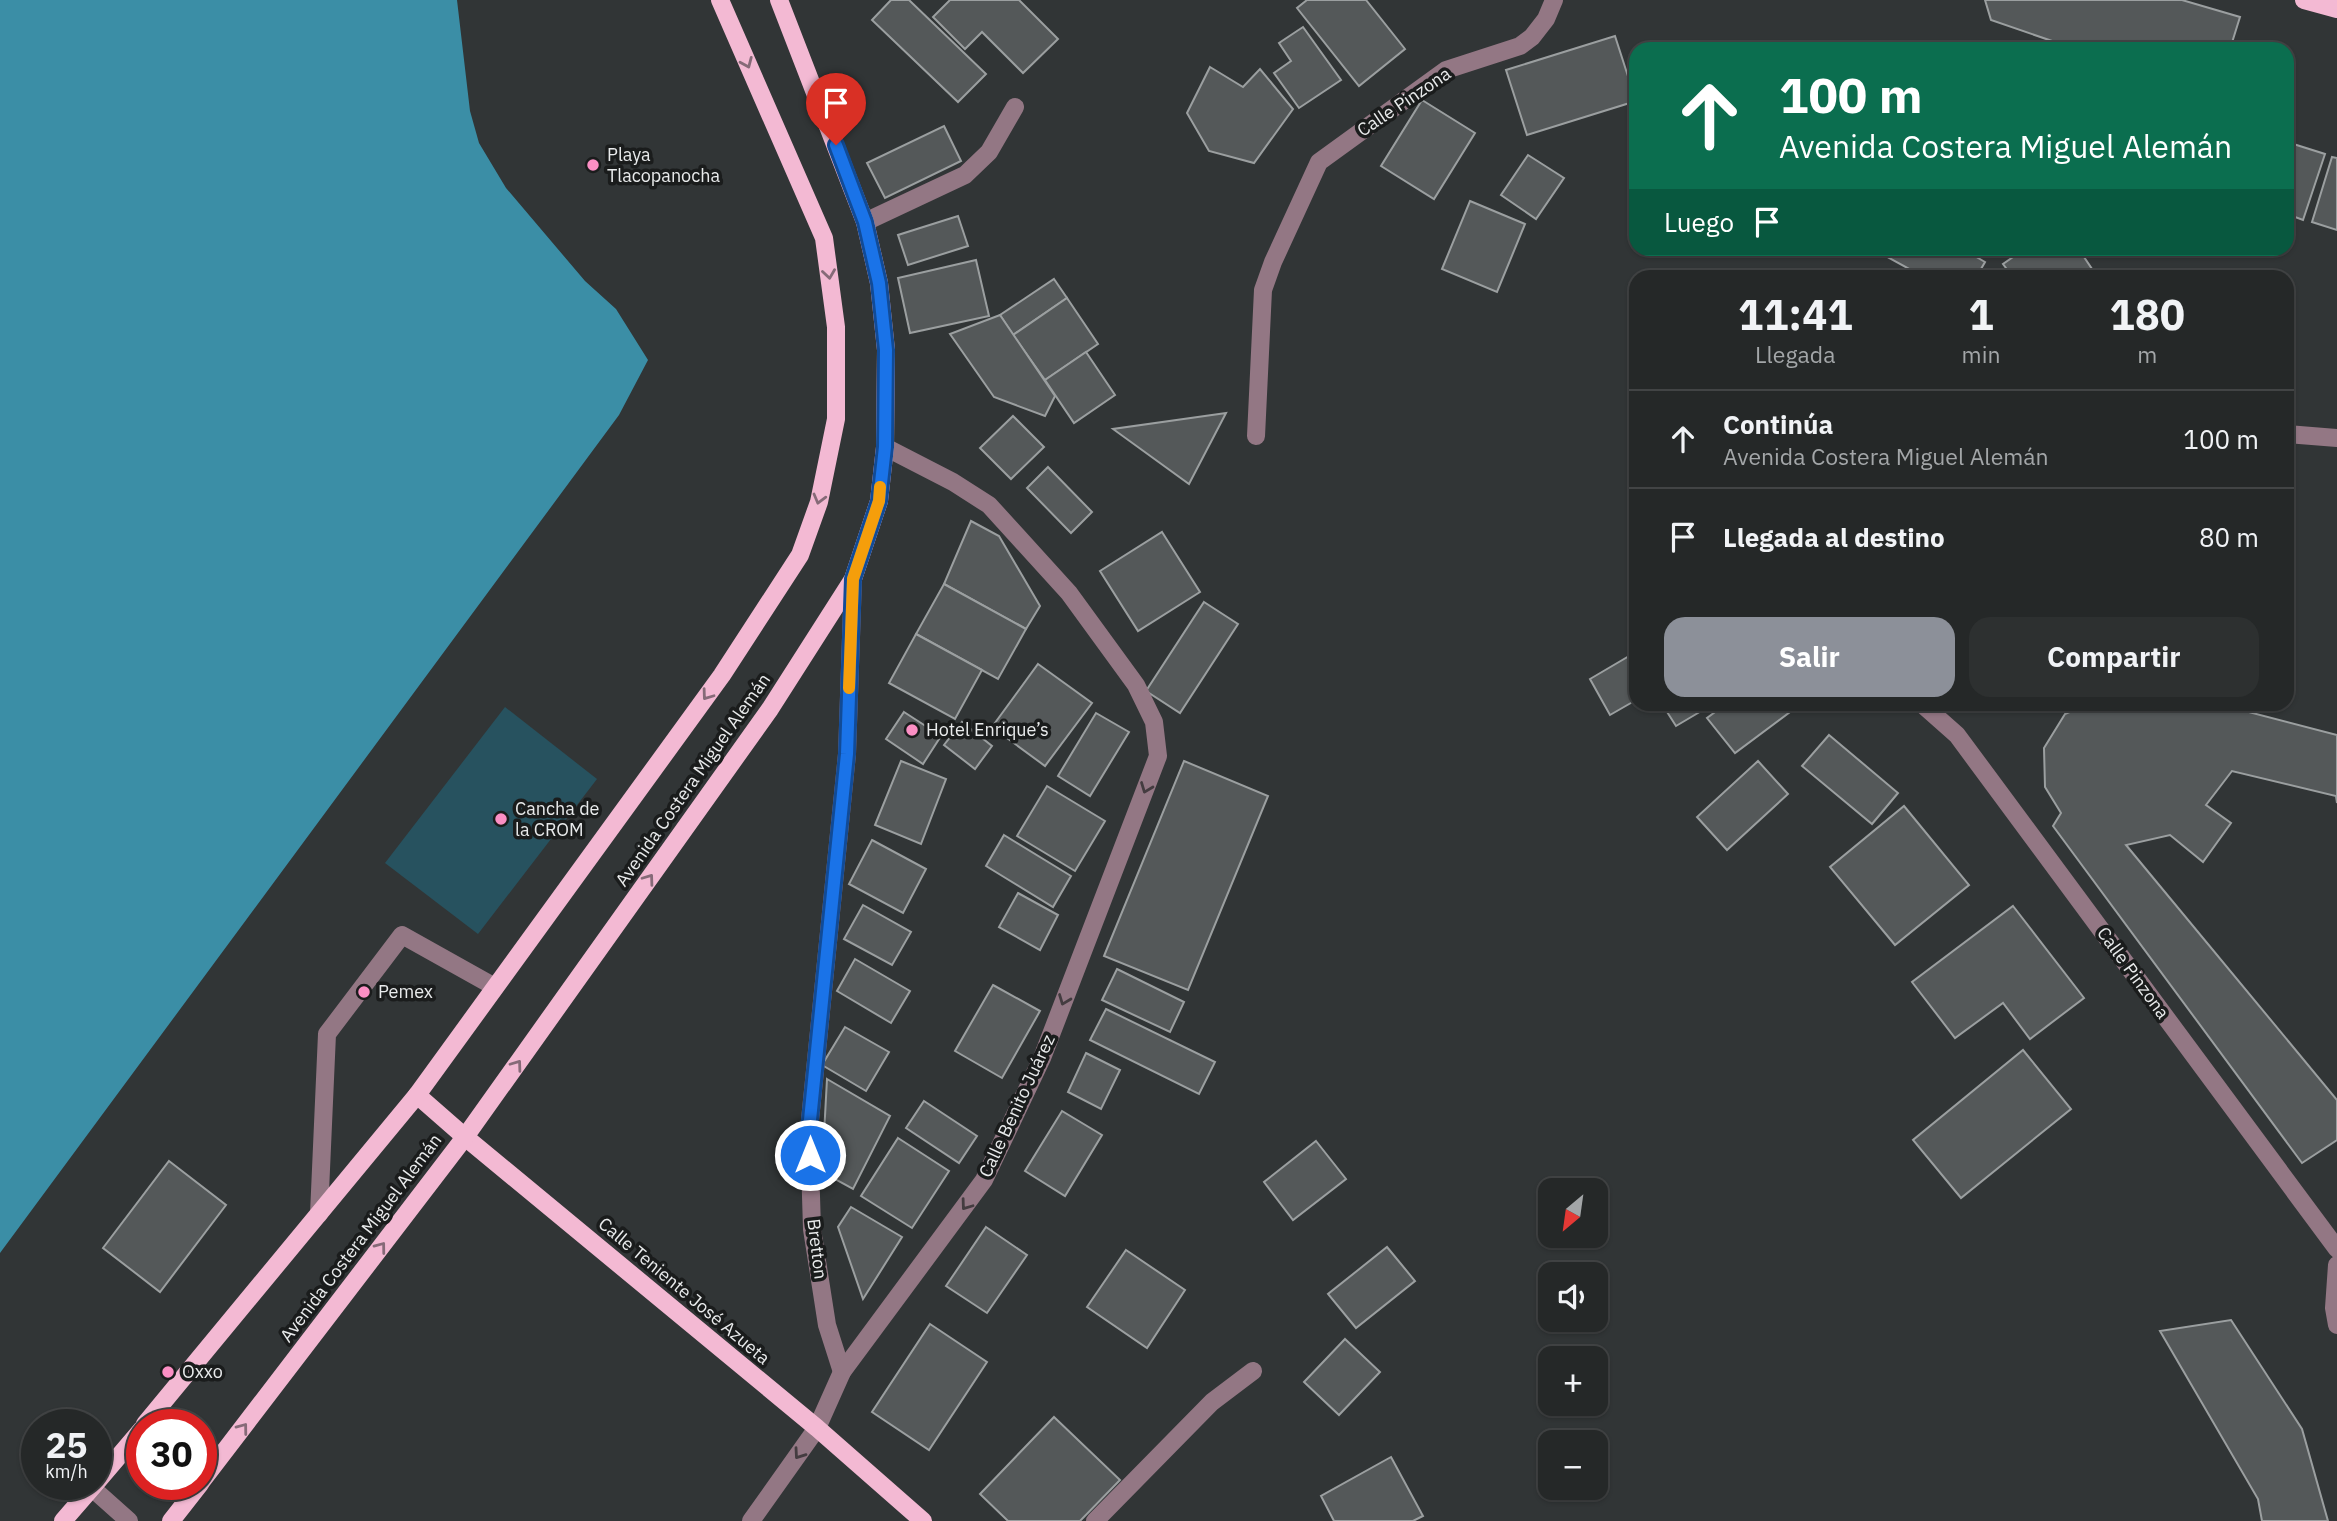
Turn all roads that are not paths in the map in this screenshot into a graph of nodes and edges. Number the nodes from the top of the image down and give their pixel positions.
1 (720, 0) edge
2 (779, 0) edge
3 (1554, 0) edge
4 (2304, 0) edge
5 (2337, 9) edge
6 (1015, 107) dead end
7 (865, 222) junction
8 (2294, 435) edge
9 (1256, 436) dead end
10 (2337, 438) edge
11 (885, 447) junction
12 (853, 579) junction
13 (1930, 711) edge
14 (495, 987) junction
15 (417, 1095) junction
16 (465, 1137) junction
17 (319, 1214) junction
18 (2337, 1250) edge
19 (2337, 1265) edge
20 (2337, 1325) edge
21 (1253, 1371) dead end
22 (842, 1372) junction
23 (158, 1409) edge
24 (817, 1428) junction
25 (126, 1447) edge
26 (217, 1461) edge
27 (112, 1464) edge
28 (81, 1500) edge
29 (108, 1500) edge
30 (187, 1500) edge
31 (62, 1521) edge
32 (128, 1521) edge
33 (172, 1521) edge
34 (751, 1521) edge
35 (923, 1521) edge
36 (1095, 1521) edge

1 -> 14 main road, Avenida Costera Miguel Alemán
2 - 7 main road, Avenida Costera Miguel Alemán
3 - 9 street, Calle Pinzona
4 - 5 main road
6 - 7 street
7 - 11 main road, Avenida Costera Miguel Alemán
8 - 10 street
11 - 12 main road, Avenida Costera Miguel Alemán
11 -> 22 street, Calle Benito Juárez
16 -> 12 main road, Avenida Costera Miguel Alemán
12 - 22 street, Bretton
13 - 18 street, Calle Pinzona
14 - 15 main road, Avenida Costera Miguel Alemán
14 - 17 street
15 - 16 main road, Calle Teniente José Azueta
15 - 17 main road, Avenida Costera Miguel Alemán
16 - 24 main road, Calle Teniente José Azueta
26 -> 16 main road, Avenida Costera Miguel Alemán
17 - 23 main road, Avenida Costera Miguel Alemán
19 - 20 street
21 - 36 street
22 - 24 street, Calle Benito Juárez
24 -> 34 street, Calle Benito Juárez
24 - 35 main road, Calle Teniente José Azueta
25 - 27 main road, Avenida Costera Miguel Alemán
28 - 31 main road, Avenida Costera Miguel Alemán
29 - 32 street
30 - 33 main road, Avenida Costera Miguel Alemán

